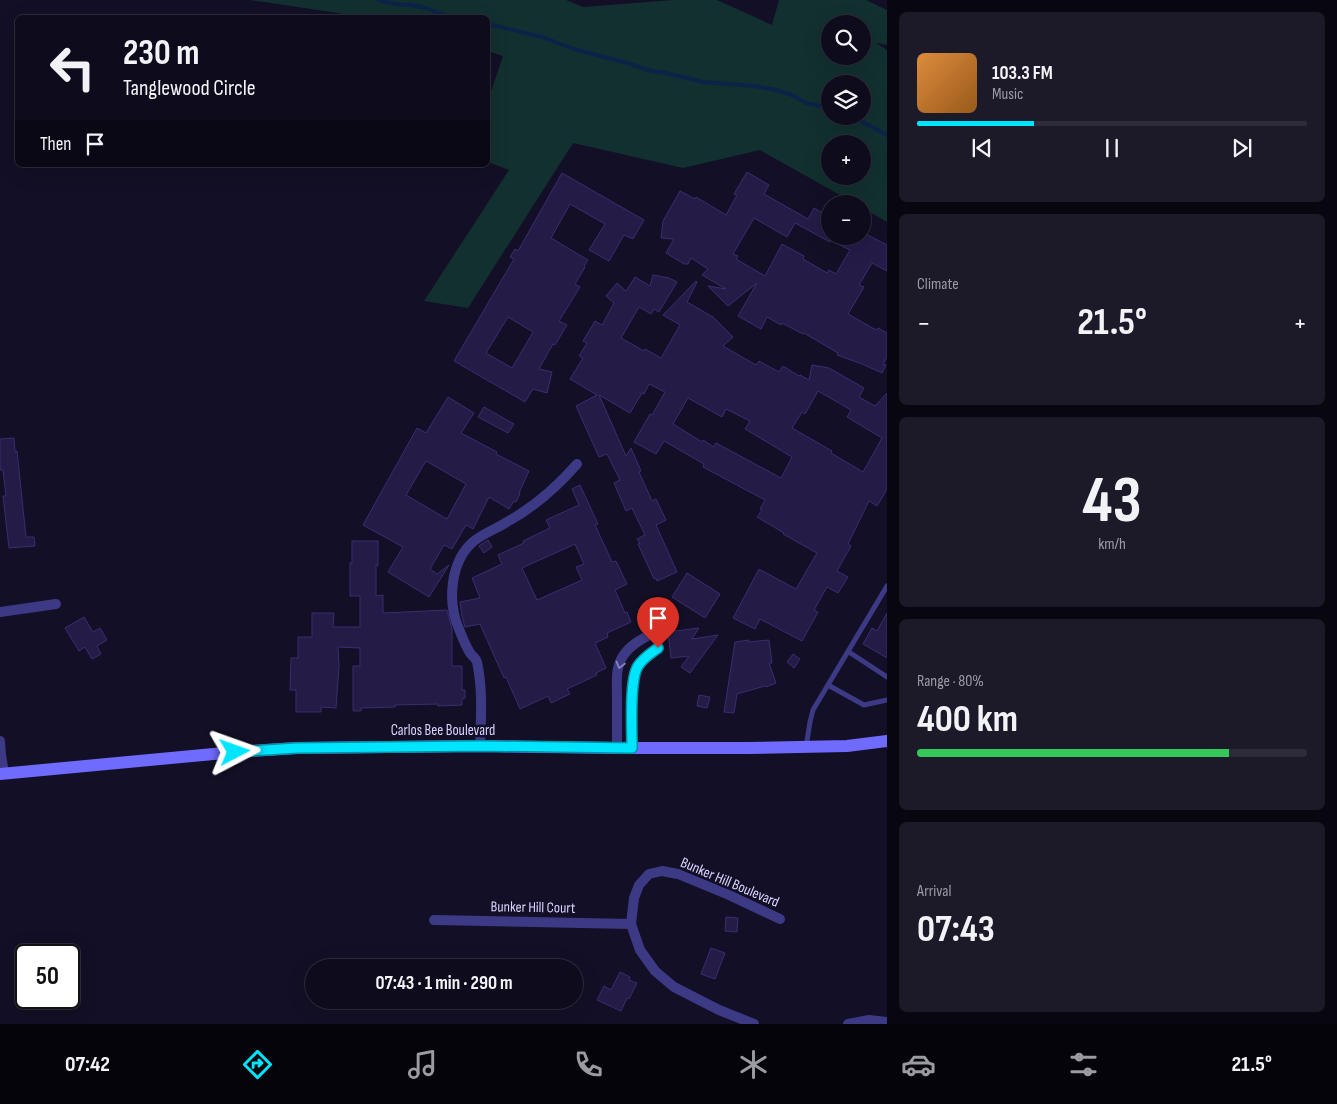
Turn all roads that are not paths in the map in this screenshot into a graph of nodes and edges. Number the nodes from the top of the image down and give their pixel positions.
1 (578, 464) dead end
2 (887, 586) edge
3 (56, 604) dead end
4 (0, 612) edge
5 (653, 633) dead end
6 (658, 648) dead end
7 (848, 652) junction
8 (887, 676) edge
9 (828, 685) junction
10 (887, 700) edge
11 (0, 741) edge
12 (887, 741) edge
13 (480, 746) junction
14 (806, 747) junction
15 (617, 748) junction
16 (632, 748) junction
17 (2, 773) edge
18 (780, 919) dead end
19 (434, 920) dead end
20 (631, 924) junction
21 (887, 1022) edge
22 (754, 1024) edge
23 (848, 1024) edge

1 - 13 street
2 - 7 lane
3 - 4 street
5 -> 15 street
6 - 16 street
7 - 8 lane
7 - 9 lane
9 - 10 lane
9 - 14 lane
11 - 17 street
12 - 14 main road, Carlos Bee Boulevard
13 - 15 main road, Carlos Bee Boulevard
13 - 17 main road, Carlos Bee Boulevard
14 - 16 main road, Carlos Bee Boulevard
15 - 16 main road, Carlos Bee Boulevard
18 - 20 street, Bunker Hill Boulevard
19 - 20 street, Bunker Hill Court
20 - 22 street, Bunker Hill Boulevard
21 - 23 street

